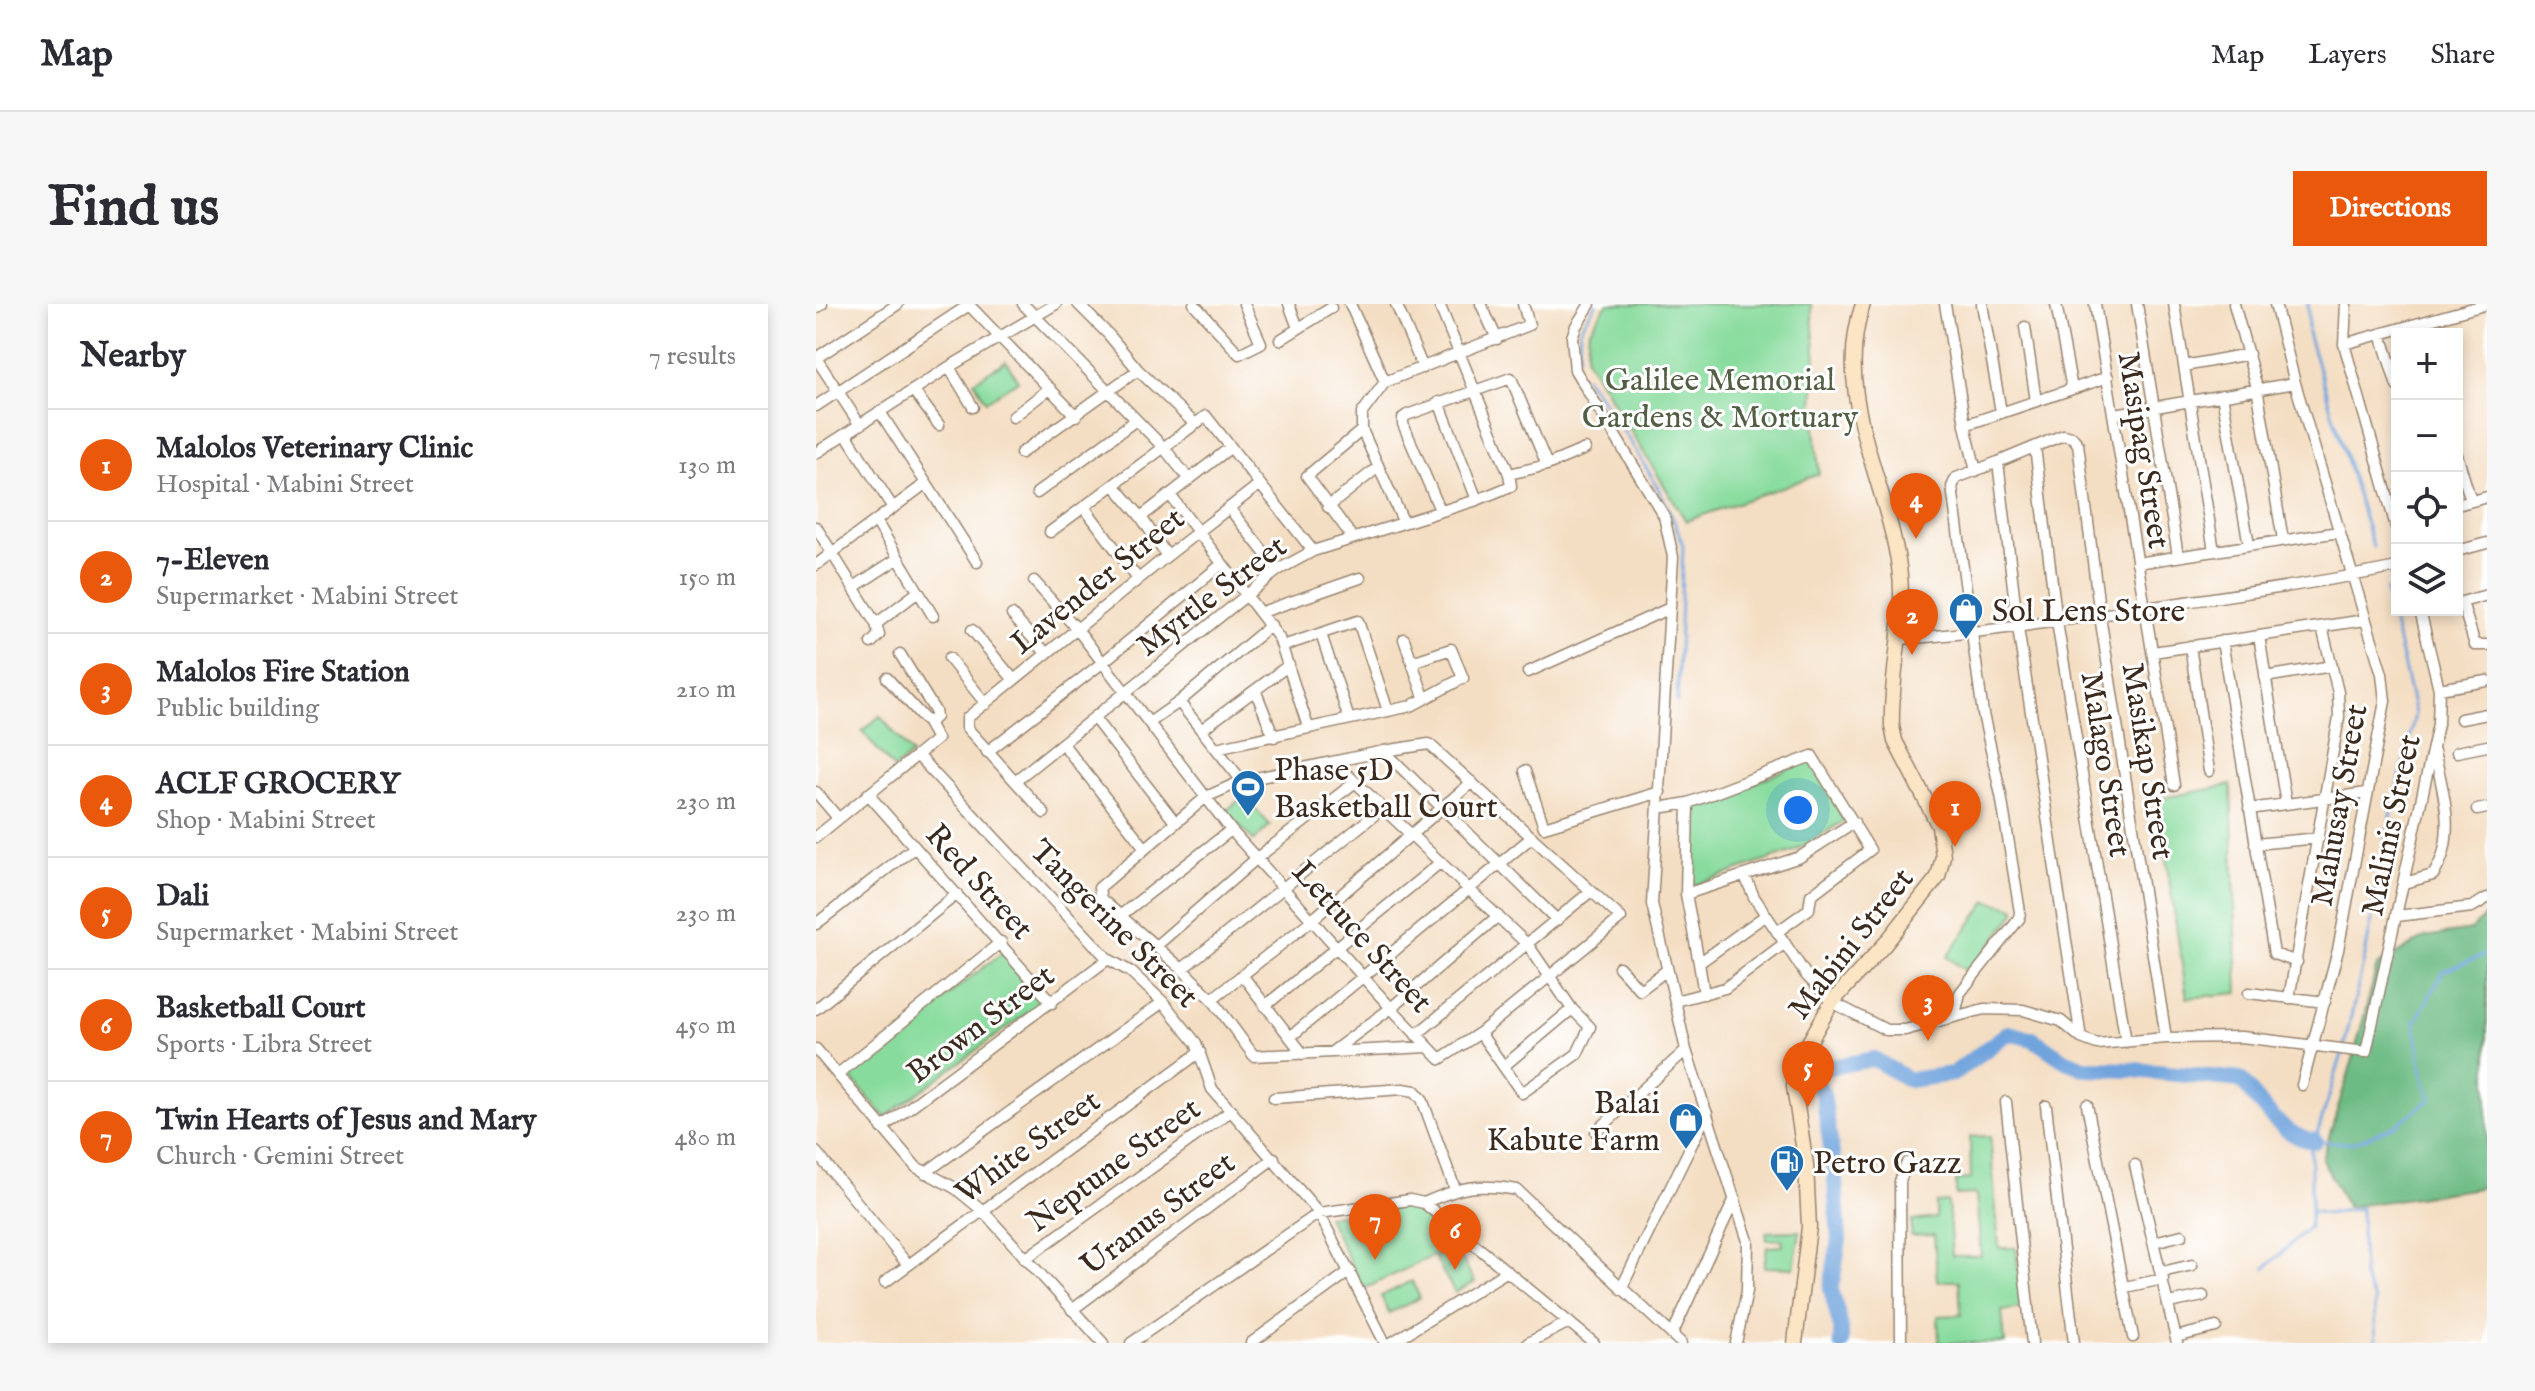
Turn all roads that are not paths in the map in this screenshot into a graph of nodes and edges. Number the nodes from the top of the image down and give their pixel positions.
1 (822, 304) edge
2 (876, 304) edge
3 (898, 304) edge
4 (1023, 304) edge
5 (1056, 304) edge
6 (1078, 304) edge
7 (1194, 304) edge
8 (1244, 304) edge
9 (1289, 304) edge
10 (1350, 304) edge
11 (1396, 304) edge
12 (1439, 304) edge
13 (1481, 304) edge
14 (1523, 304) edge
15 (1590, 304) edge
16 (1863, 304) edge
17 (1945, 304) edge
18 (1982, 304) edge
19 (2056, 304) edge
20 (2095, 304) edge
21 (2137, 304) edge
22 (2174, 304) edge
23 (2234, 304) edge
24 (2275, 304) edge
25 (2346, 304) edge
26 (2483, 304) edge
27 (969, 305) edge
28 (816, 308) edge
29 (1331, 308) dead end
30 (883, 314) junction
31 (2487, 314) edge
32 (1034, 316) junction
33 (2025, 327) dead end
34 (1298, 328) junction
35 (2422, 328) edge
36 (2391, 333) edge
37 (2381, 334) junction
38 (1001, 337) junction
39 (1497, 339) junction
40 (1280, 340) dead end
41 (2344, 344) junction
42 (1459, 353) junction
43 (2249, 354) junction
44 (816, 358) edge
45 (2184, 366) junction
46 (2391, 366) edge
47 (949, 367) junction
48 (1423, 368) junction
49 (1138, 370) junction
50 (2108, 377) junction
51 (1385, 382) junction
52 (2295, 383) junction
53 (1050, 388) junction
54 (2257, 388) junction
55 (1475, 389) junction
56 (2072, 389) junction
57 (913, 390) junction
58 (839, 391) junction
59 (1108, 392) junction
60 (2222, 395) junction
61 (2190, 400) junction
62 (2036, 401) junction
63 (1439, 402) junction
64 (816, 406) edge
65 (2154, 406) junction
66 (973, 407) dead end
67 (880, 412) junction
68 (2001, 412) junction
69 (2115, 414) junction
70 (1076, 416) junction
71 (1013, 417) dead end
72 (1136, 420) junction
73 (1195, 424) junction
74 (860, 425) junction
75 (939, 425) dead end
76 (1965, 425) junction
77 (1362, 430) junction
78 (846, 434) junction
79 (1231, 447) junction
80 (2035, 447) junction
81 (1164, 448) junction
82 (1585, 449) dead end
83 (816, 453) edge
84 (1021, 453) dead end
85 (1998, 462) junction
86 (1547, 465) junction
87 (1377, 468) junction
88 (1976, 471) junction
89 (2462, 472) edge
90 (1189, 479) junction
91 (1510, 480) junction
92 (925, 484) junction
93 (1260, 484) junction
94 (1114, 485) junction
95 (1037, 493) dead end
96 (1170, 495) junction
97 (2487, 497) edge
98 (1477, 500) junction
99 (2471, 501) junction
100 (2463, 503) edge
101 (1084, 507) junction
102 (1328, 507) junction
103 (2391, 507) edge
104 (893, 508) junction
105 (1229, 508) junction
106 (1440, 510) junction
107 (1141, 517) junction
108 (876, 521) junction
109 (1403, 521) junction
110 (816, 527) edge
111 (1050, 532) dead end
112 (2339, 532) junction
113 (1198, 533) junction
114 (1353, 538) junction
115 (2283, 540) junction
116 (2487, 543) edge
117 (2249, 545) junction
118 (2463, 549) edge
119 (1313, 551) junction
120 (2214, 551) junction
121 (833, 554) junction
122 (1167, 556) junction
123 (2178, 556) junction
124 (897, 559) junction
125 (977, 562) dead end
126 (2137, 563) junction
127 (1222, 564) junction
128 (816, 565) edge
129 (2391, 568) edge
130 (1278, 570) junction
131 (2353, 576) junction
132 (1360, 578) dead end
133 (1138, 579) junction
134 (1034, 581) dead end
135 (854, 587) junction
136 (918, 592) junction
137 (1247, 594) junction
138 (2487, 595) edge
139 (2463, 602) edge
140 (1670, 608) junction
141 (2145, 608) junction
142 (2463, 611) edge
143 (1262, 612) junction
144 (1012, 615) dead end
145 (933, 616) dead end
146 (2100, 616) junction
147 (2422, 616) edge
148 (2365, 620) junction
149 (2057, 622) junction
150 (876, 624) junction
151 (1271, 625) junction
152 (2322, 627) junction
153 (2018, 628) junction
154 (1077, 629) junction
155 (972, 630) dead end
156 (1321, 634) junction
157 (1972, 634) junction
158 (2259, 636) junction
159 (1404, 639) dead end
160 (1899, 639) junction
161 (2222, 641) junction
162 (871, 643) dead end
163 (2487, 645) edge
164 (1283, 646) junction
165 (2190, 646) junction
166 (2153, 652) junction
167 (1046, 653) junction
168 (900, 654) dead end
169 (949, 658) dead end
170 (1412, 662) junction
171 (1102, 663) junction
172 (1289, 665) junction
173 (2332, 666) junction
174 (1528, 672) dead end
175 (2265, 677) junction
176 (887, 678) dead end
177 (1014, 680) junction
178 (2487, 681) edge
179 (2439, 689) junction
180 (1256, 692) junction
181 (1126, 695) junction
182 (1424, 697) junction
183 (1179, 702) junction
184 (986, 704) junction
185 (1388, 711) junction
186 (2487, 714) edge
187 (1094, 718) junction
188 (1349, 719) junction
189 (2461, 719) dead end
190 (928, 723) junction
191 (1149, 723) junction
192 (1308, 727) junction
193 (1201, 730) junction
194 (1274, 737) junction
195 (1063, 744) junction
196 (2487, 746) edge
197 (2433, 747) junction
198 (1216, 748) junction
199 (1384, 751) junction
200 (987, 752) junction
201 (2457, 752) dead end
202 (918, 756) junction
203 (1335, 763) junction
204 (1525, 771) dead end
205 (2209, 771) dead end
206 (1015, 781) junction
207 (1242, 781) junction
208 (1472, 782) junction
209 (1354, 783) junction
210 (2174, 785) dead end
211 (816, 792) edge
212 (1660, 792) junction
213 (2367, 793) junction
214 (868, 794) junction
215 (1206, 797) junction
216 (2325, 798) junction
217 (1688, 803) junction
218 (2286, 804) junction
219 (1442, 807) junction
220 (1383, 808) junction
221 (1659, 808) junction
222 (2249, 809) junction
223 (1044, 813) dead end
224 (838, 818) junction
225 (1175, 822) junction
226 (1854, 822) junction
227 (1231, 830) junction
228 (1410, 835) junction
229 (816, 837) edge
230 (1532, 837) junction
231 (2319, 838) junction
232 (2255, 844) junction
233 (915, 847) junction
234 (1145, 848) junction
235 (1257, 858) junction
236 (1441, 862) junction
237 (1500, 864) junction
238 (1745, 876) junction
239 (2404, 883) junction
240 (1284, 888) junction
241 (1471, 889) junction
242 (1590, 892) junction
243 (957, 894) junction
244 (1686, 894) junction
245 (2487, 898) edge
246 (1121, 915) junction
247 (1766, 915) junction
248 (1498, 916) junction
249 (2397, 916) junction
250 (1312, 920) junction
251 (1557, 920) junction
252 (816, 924) edge
253 (1777, 932) junction
254 (1001, 942) junction
255 (1785, 943) junction
256 (1528, 945) junction
257 (1156, 946) junction
258 (1337, 949) junction
259 (1108, 959) junction
260 (2297, 962) junction
261 (1699, 963) junction
262 (1619, 967) dead end
263 (1182, 969) junction
264 (1667, 970) junction
265 (1242, 975) junction
266 (1549, 977) junction
267 (1364, 978) junction
268 (2249, 993) dead end
269 (1704, 994) junction
270 (2289, 998) junction
271 (1212, 999) junction
272 (1675, 1001) junction
273 (1163, 1002) junction
274 (1832, 1002) junction
275 (2325, 1002) junction
276 (1052, 1003) junction
277 (1265, 1006) junction
278 (1391, 1008) junction
279 (816, 1009) edge
280 (1572, 1009) junction
281 (1955, 1015) junction
282 (1480, 1033) junction
283 (1416, 1035) junction
284 (1290, 1037) junction
285 (2081, 1038) junction
286 (2166, 1038) junction
287 (2126, 1042) junction
288 (2312, 1044) junction
289 (1427, 1047) junction
290 (816, 1049) edge
291 (1686, 1050) junction
292 (1200, 1052) junction
293 (1331, 1053) junction
294 (1303, 1054) junction
295 (1504, 1066) junction
296 (838, 1074) junction
297 (2302, 1085) dead end
298 (1274, 1098) dead end
299 (2006, 1102) dead end
300 (2087, 1105) dead end
301 (2046, 1106) dead end
302 (1232, 1110) junction
303 (1707, 1113) junction
304 (882, 1128) junction
305 (1596, 1132) dead end
306 (816, 1152) edge
307 (1274, 1158) junction
308 (1907, 1163) dead end
309 (2135, 1165) dead end
310 (925, 1173) junction
311 (1455, 1189) junction
312 (1735, 1198) junction
313 (1424, 1203) junction
314 (982, 1210) junction
315 (1319, 1213) junction
316 (2182, 1235) dead end
317 (2154, 1242) junction
318 (1025, 1259) junction
319 (908, 1265) junction
320 (2192, 1265) dead end
321 (1350, 1271) junction
322 (1506, 1272) junction
323 (2162, 1275) junction
324 (885, 1282) dead end
325 (2125, 1287) junction
326 (1621, 1289) junction
327 (2203, 1296) dead end
328 (2169, 1303) junction
329 (1072, 1310) junction
330 (1569, 1322) junction
331 (2216, 1327) dead end
332 (1672, 1335) junction
333 (2133, 1337) dead end
334 (2176, 1340) edge
335 (1103, 1343) edge
336 (1131, 1343) edge
337 (1251, 1343) edge
338 (1385, 1343) edge
339 (1391, 1343) edge
340 (1528, 1343) edge
341 (1594, 1343) edge
342 (1681, 1343) edge
343 (1736, 1343) edge
344 (1795, 1343) edge
345 (1901, 1343) edge
346 (2032, 1343) edge
347 (2074, 1343) edge

1 - 28 street
2 - 30 street
3 - 30 street
4 - 32 street
5 - 32 street
6 - 49 street
7 - 8 street
9 - 34 street
10 - 51 street
11 - 48 street
12 - 42 street
13 - 39 street
14 - 39 street
15 - 140 street
16 - 160 main road, Mabini Street
17 - 76 street
18 - 68 street
19 - 56 street
20 - 50 street, Masipag Street
21 - 65 street
22 - 45 street
23 - 43 street
24 - 52 street, Mahusay Street
25 - 41 street
26 - 31 street
26 - 35 street
27 - 38 street
27 - 58 street
29 - 34 street
30 - 44 street
32 - 38 street
32 - 59 street
33 - 62 street
34 - 40 street
36 - 37 street
37 - 41 street
37 - 46 street
38 - 47 street
38 - 53 street
39 - 42 street
41 - 103 street
42 - 48 street
42 - 55 street
43 - 45 street
43 - 54 street
44 - 58 street
45 - 61 street
47 - 57 street
47 - 66 street
48 - 51 street
49 - 59 street
49 - 73 street
50 - 56 street
50 - 69 street, Masipag Street
51 - 77 street
52 - 54 street
52 - 112 street, Mahusay Street
53 - 70 street
53 - 71 street
54 - 60 street
54 - 115 street
55 - 63 street
55 - 86 street
55 - 91 street
56 - 62 street
57 - 67 street
57 - 75 street
58 - 64 street
58 - 74 street
59 - 70 street
59 - 72 street
60 - 61 street
60 - 117 street
61 - 65 street
61 - 120 street
62 - 68 street
63 - 98 street
63 - 106 street
65 - 69 street
65 - 123 street
67 - 74 street
67 - 92 street
68 - 76 street
69 - 126 street, Masipag Street
70 - 84 street
72 - 81 street
72 - 95 street
73 - 79 street
73 - 81 street
74 - 78 street
76 - 88 street
77 - 87 street
77 - 102 street
78 - 83 street
78 - 104 street
79 - 90 street
79 - 93 street
80 - 85 street
80 - 146 street, Masikap Street
80 - 149 street, Malago Street
81 - 90 street
81 - 94 street
82 - 86 street, Myrtle Street
85 - 88 street
85 - 153 street
86 - 91 street, Myrtle Street
87 - 102 street
87 - 109 street
88 - 157 street
89 - 99 street
90 - 96 street
91 - 98 street, Myrtle Street
92 - 104 street
92 - 125 street
93 - 105 street, Lavender Street
93 - 119 street
94 - 101 street
94 - 107 street
96 - 107 street
96 - 113 street
97 - 99 street
98 - 106 street, Myrtle Street
99 - 100 street
101 - 111 street
101 - 133 street
102 - 114 street
104 - 108 street
105 - 113 street, Lavender Street
105 - 130 street
106 - 109 street, Myrtle Street
107 - 122 street
108 - 121 street
108 - 124 street
109 - 114 street, Myrtle Street
110 - 121 street
112 - 115 street
112 - 131 street, Mahusay Street
113 - 122 street, Lavender Street
113 - 127 street
114 - 119 street, Myrtle Street
115 - 117 street
116 - 118 street
117 - 120 street
119 - 130 street, Myrtle Street
120 - 123 street
121 - 128 street
121 - 135 street
122 - 133 street, Lavender Street
123 - 126 street
124 - 135 street
124 - 136 street
126 - 141 street, Masipag Street
127 - 137 street
127 - 171 street
129 - 131 street
130 - 137 street, Myrtle Street
131 - 141 street
131 - 148 street, Mahusay Street
132 - 143 street
133 - 154 street, Lavender Street
134 - 154 street, Lettuce Street
135 - 150 street
136 - 145 street
136 - 150 street
137 - 143 street
137 - 181 street, Myrtle Street
138 - 139 street
140 - 174 street
140 - 212 street
141 - 146 street
141 - 166 street, Masipag Street
142 - 163 street
143 - 151 street
144 - 167 street
146 - 149 street
146 - 286 street, Masikap Street
147 - 179 street, Malinis Street
148 - 152 street
148 - 213 street, Mahusay Street
149 - 153 street
149 - 287 street, Malago Street
150 - 162 street
151 - 164 street
151 - 183 street
152 - 158 street
152 - 173 street
153 - 157 street
153 - 285 street
154 - 167 street, Lavender Street
154 - 171 street, Lettuce Street
155 - 177 street
156 - 164 street
156 - 185 street
156 - 188 street
157 - 160 street
157 - 281 street
158 - 161 street
158 - 175 street
159 - 170 street
160 - 274 main road, Mabini Street
161 - 165 street
161 - 222 street
164 - 172 street
165 - 166 street
165 - 205 street
166 - 210 street, Masipag Street
167 - 177 street, Lavender Street
168 - 190 street
169 - 184 street
170 - 182 street
170 - 182 street
171 - 181 street, Lettuce Street
171 - 200 street
172 - 180 street
172 - 192 street
173 - 175 street
173 - 216 street
175 - 218 street
176 - 190 street
177 - 184 street, Lavender Street
178 - 179 street
179 - 197 street, Malinis Street
180 - 193 street
180 - 194 street
181 - 187 street, Myrtle Street
181 - 191 street, Lettuce Street
182 - 185 street
183 - 191 street
183 - 193 street
184 - 200 street, Lavender Street
185 - 188 street
186 - 189 street
187 - 195 street, Myrtle Street
187 - 225 street
188 - 192 street
190 - 202 street
191 - 215 street, Lettuce Street
192 - 194 street
193 - 198 street
194 - 198 street
195 - 206 street, Myrtle Street
195 - 234 street
196 - 201 street
197 - 239 street, Malinis Street
197 - 239 street
198 - 207 street
199 - 203 street
199 - 208 street
199 - 219 street
200 - 206 street
202 - 214 street
202 - 259 street, Tangerine Street
203 - 207 street
203 - 209 street
204 - 212 street
206 - 223 street
207 - 215 street
208 - 219 street
208 - 230 street
209 - 220 street
209 - 235 street
211 - 224 street
212 - 221 street
213 - 216 street
213 - 275 street, Mahusay Street
214 - 224 street
214 - 233 street, Red Street
215 - 225 street
215 - 227 street, Lettuce Street
216 - 218 street
216 - 231 street
217 - 221 street
217 - 226 street
217 - 244 street
218 - 222 street
219 - 228 street
219 - 237 street
220 - 228 street
220 - 240 street
221 - 264 street
222 - 232 street
224 - 229 street
225 - 234 street
226 - 238 street
226 - 253 street
227 - 235 street, Lettuce Street
227 - 246 street
228 - 236 street
228 - 250 street
230 - 237 street
230 - 242 street
231 - 232 street
231 - 260 street
232 - 260 street
233 - 243 street, Red Street
233 - 252 street
234 - 246 street
235 - 240 street, Lettuce Street
235 - 257 street
236 - 241 street
236 - 258 street
237 - 241 street
237 - 251 street
238 - 244 street
238 - 247 street
239 - 249 street, Malinis Street
240 - 250 street, Lettuce Street
240 - 263 street
241 - 248 street
241 - 267 street
242 - 251 street
242 - 266 street
243 - 254 street, Red Street
243 - 279 street
244 - 261 street
245 - 249 street
246 - 257 street
247 - 253 street
247 - 261 street
248 - 256 street
248 - 278 street
249 - 288 street, Malinis Street
250 - 258 street, Lettuce Street
250 - 265 street
251 - 256 street
253 - 255 street
254 - 276 street, Red Street
254 - 296 street
255 - 269 street
255 - 274 street
256 - 266 street
256 - 283 street
257 - 263 street
258 - 267 street, Lettuce Street
258 - 277 street
259 - 273 street, Tangerine Street
259 - 276 street, Brown Street
260 - 270 street
261 - 269 street
262 - 264 street
263 - 271 street
264 - 272 street
265 - 271 street
265 - 277 street
266 - 280 street
266 - 282 street
267 - 278 street, Lettuce Street
267 - 284 street
268 - 270 street
269 - 272 street
270 - 275 street
271 - 294 street
272 - 291 street
273 - 292 street, Tangerine Street
273 - 310 street
274 - 281 street
274 - 344 main road, Mabini Street
275 - 288 street, Mahusay Street
276 - 304 street, Brown Street
277 - 284 street
278 - 283 street, Lettuce Street
278 - 293 street
280 - 295 street
280 - 295 street
281 - 285 street
282 - 289 street, Lettuce Street
282 - 295 street
283 - 289 street, Lettuce Street
284 - 294 street
285 - 287 street
286 - 287 street
286 - 288 street
288 - 297 street, Mahusay Street
289 - 293 street
290 - 296 street
291 - 303 street
291 - 305 street
292 - 302 street, Tangerine Street
292 - 314 street, White Street
293 - 294 street
296 - 304 street
298 - 311 street
299 - 346 street
300 - 325 street
301 - 347 street
302 - 307 street, Tangerine Street
302 - 318 street, Neptune Street
303 - 312 street
303 - 326 street
304 - 310 street
306 - 319 street
307 - 315 street, Tangerine Street
307 - 329 street, Uranus Street
308 - 345 street
309 - 317 street
310 - 314 street
311 - 313 street
311 - 326 street
312 - 332 street
312 - 343 street
313 - 315 street
313 - 322 street
314 - 318 street
314 - 319 street, White Street
315 - 321 street, Tangerine Street
315 - 336 street
316 - 317 street
317 - 323 street
318 - 329 street
319 - 324 street, White Street
320 - 323 street
321 - 337 street
321 - 338 street, Tangerine Street
322 - 330 street
322 - 339 street
323 - 325 street
323 - 328 street
325 - 333 street
326 - 332 street
327 - 328 street
328 - 334 street
329 - 335 street
330 - 340 street
330 - 341 street
331 - 334 street
332 - 342 street

